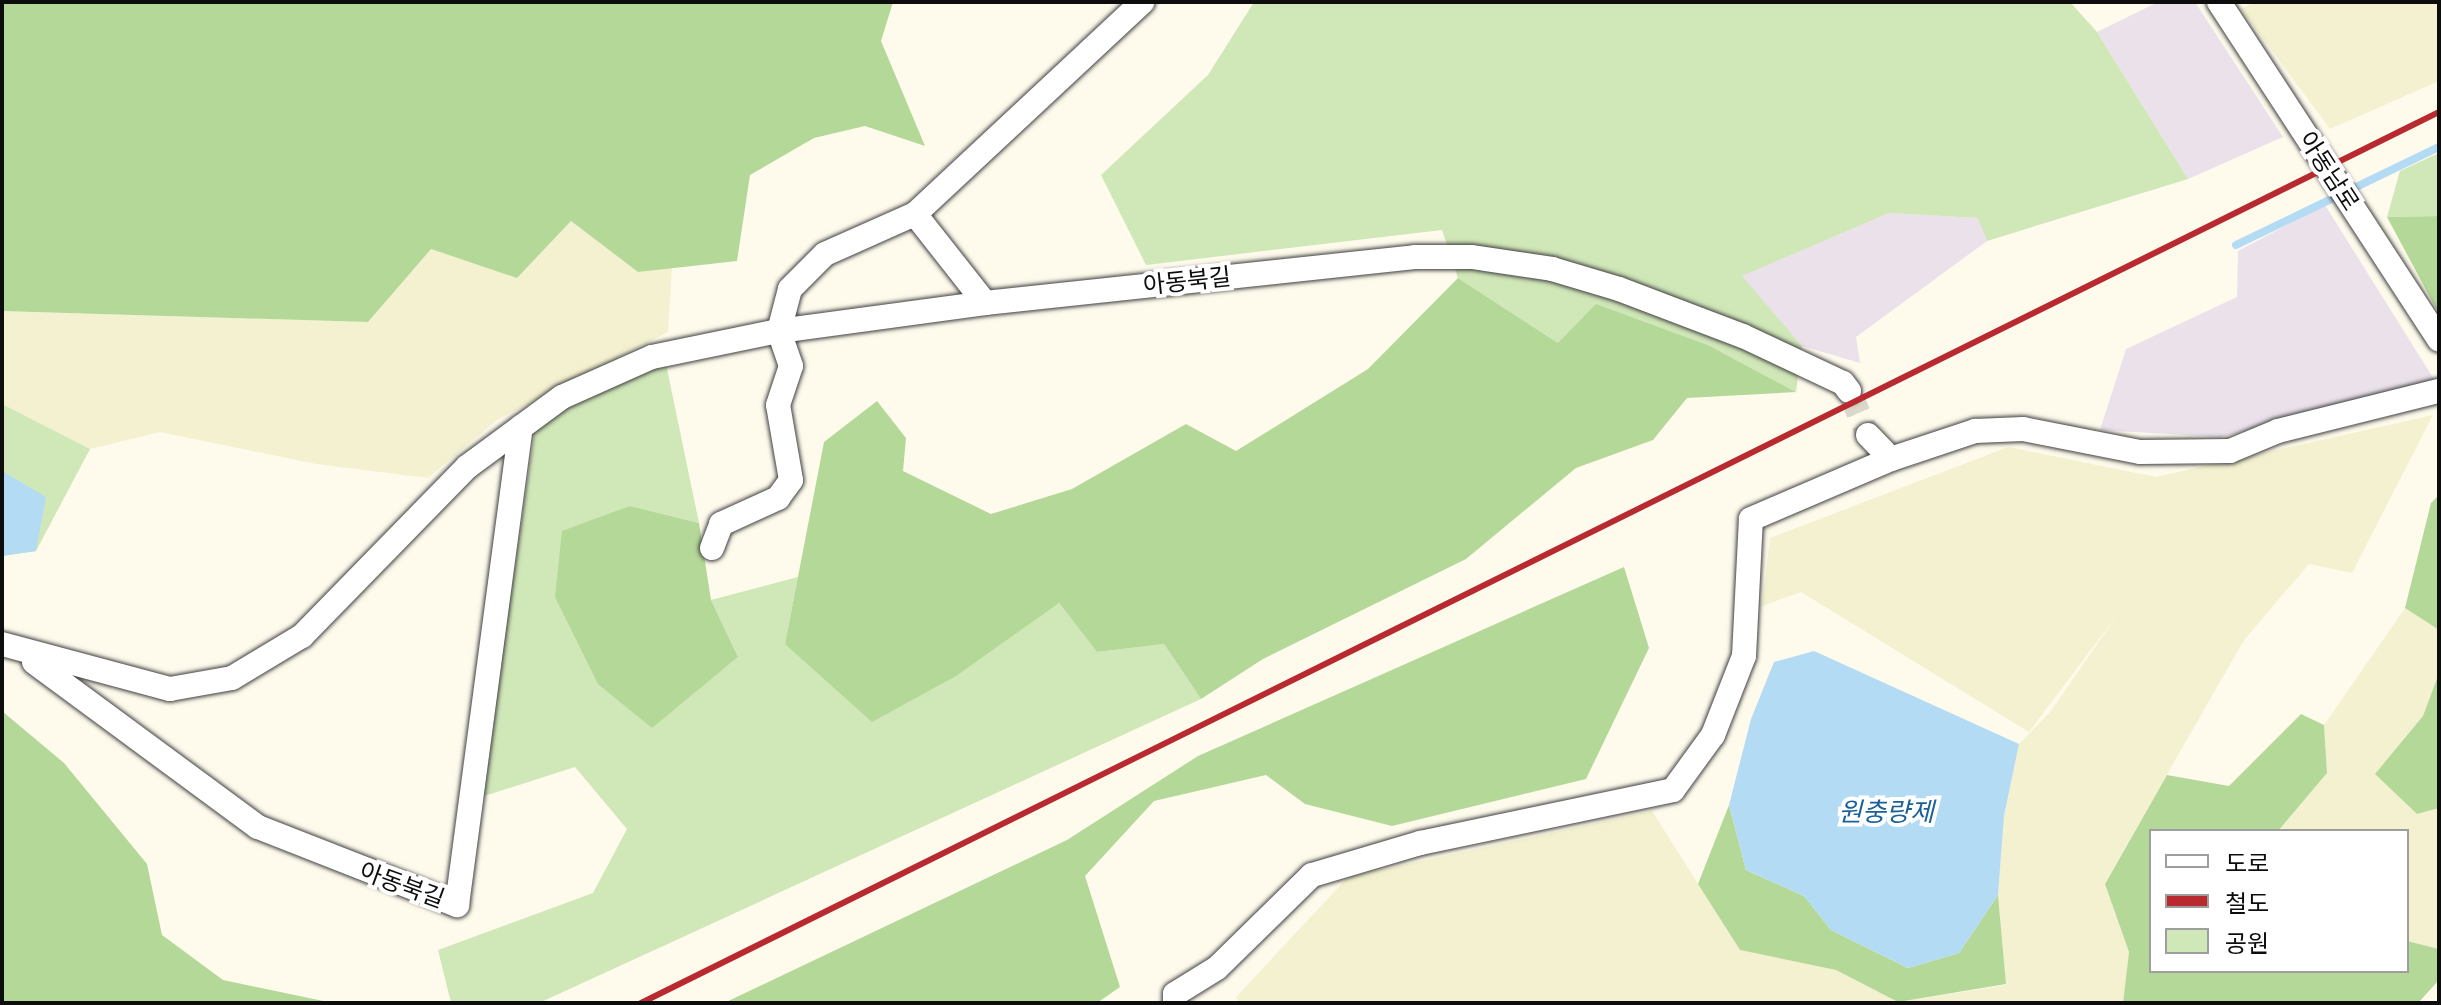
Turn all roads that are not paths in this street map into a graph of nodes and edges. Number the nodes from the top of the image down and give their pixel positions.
1 (1142, 2) edge
2 (2219, 2) edge
3 (915, 214) junction
4 (985, 303) junction
5 (779, 331) junction
6 (2439, 340) edge
7 (1849, 391) tunnel mouth
8 (2439, 391) edge
9 (521, 427) junction
10 (1868, 435) tunnel mouth
11 (1891, 459) junction
12 (712, 548) dead end
13 (2, 644) edge
14 (26, 655) junction
15 (1175, 1003) edge

1 - 3 street
2 - 6 street, 아동남로
3 - 4 street
3 - 5 street
4 - 5 street, 아동북길
4 - 7 street, 아동북길
5 - 9 street, 아동북길
5 - 12 street
8 - 11 street
9 - 14 street, 아동북길
9 - 14 street, 아동북길
10 - 11 street
11 - 15 street
13 - 14 street, 아동북길

